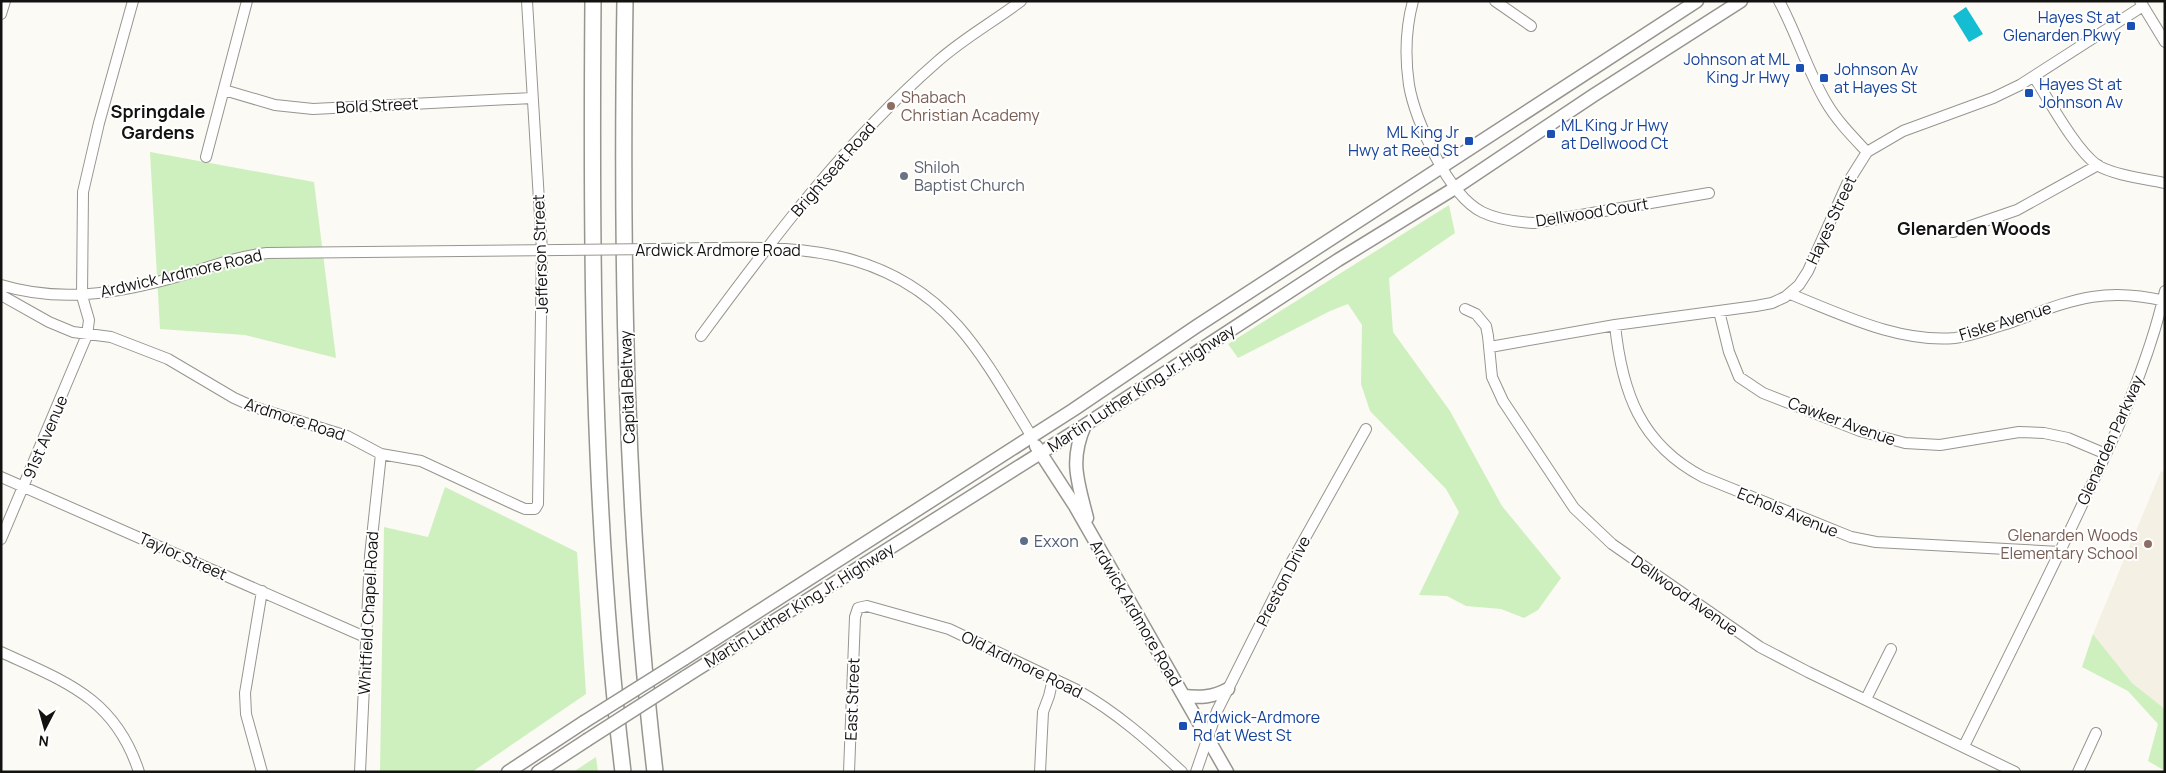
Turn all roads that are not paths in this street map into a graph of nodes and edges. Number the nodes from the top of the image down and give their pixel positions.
1 (5, 1) edge
2 (133, 1) edge
3 (247, 1) edge
4 (527, 1) edge
5 (593, 1) edge
6 (625, 1) edge
7 (1021, 1) edge
8 (1413, 1) edge
9 (1495, 1) edge
10 (1697, 1) edge
11 (1741, 1) edge
12 (1779, 1) edge
13 (2141, 3) edge
14 (1, 14) edge
15 (1531, 26) dead end
16 (2165, 42) edge
17 (2034, 76) junction
18 (224, 90) junction
19 (532, 98) junction
20 (1867, 152) junction
21 (206, 157) dead end
22 (2098, 166) junction
23 (1442, 168) junction
24 (2165, 183) edge
25 (1455, 188) junction
26 (1709, 193) dead end
27 (1953, 232) dead end
28 (766, 248) junction
29 (542, 251) junction
30 (1, 285) edge
31 (1790, 294) junction
32 (1, 296) edge
33 (82, 296) junction
34 (2164, 297) edge
35 (1464, 309) dead end
36 (1719, 311) junction
37 (1615, 325) junction
38 (87, 335) junction
39 (701, 336) dead end
40 (1490, 347) junction
41 (1085, 425) junction
42 (1366, 429) dead end
43 (1032, 437) junction
44 (1041, 453) junction
45 (381, 454) junction
46 (2106, 454) junction
47 (1, 477) edge
48 (24, 486) junction
49 (537, 507) joint
50 (1090, 532) junction
51 (1, 540) edge
52 (2060, 552) junction
53 (262, 591) junction
54 (854, 626) joint
55 (365, 637) junction
56 (1891, 648) dead end
57 (1, 652) edge
58 (1053, 679) junction
59 (1228, 689) junction
60 (1184, 696) junction
61 (1866, 699) junction
62 (2096, 733) dead end
63 (1207, 736) junction
64 (1964, 746) junction
65 (139, 772) edge
66 (262, 772) edge
67 (360, 772) edge
68 (508, 772) edge
69 (538, 772) edge
70 (623, 772) edge
71 (655, 772) edge
72 (850, 772) edge
73 (1040, 772) edge
74 (1182, 772) edge
75 (1196, 772) edge
76 (1227, 772) edge
77 (2015, 772) edge
78 (2078, 772) edge

1 - 14 street
2 - 33 street
3 - 18 street
4 - 19 street, Jefferson Street
5 - 70 highway, Capital Beltway
6 - 71 highway, Capital Beltway
7 - 28 street, Brightseat Road
8 - 23 street, Dellwood Court
9 - 15 street
10 - 23 main road, Martin Luther King Jr. Highway
11 - 25 main road, Martin Luther King Jr. Highway
12 - 20 street
13 - 16 street
13 - 17 street, Hayes Street
17 - 20 street, Hayes Street
17 - 22 street
18 - 19 street, Bold Street
18 - 21 street
19 - 29 street, Jefferson Street
20 - 31 street, Hayes Street
22 - 24 street
22 - 27 street
23 - 25 street, Dellwood Court
23 - 43 main road, Martin Luther King Jr. Highway
25 - 26 street, Dellwood Court
25 - 41 main road, Martin Luther King Jr. Highway
28 - 29 street, Ardwick Ardmore Road, bridge
28 - 39 street, Brightseat Road
28 - 43 street, Ardwick Ardmore Road
29 - 33 street, Ardwick Ardmore Road
29 - 49 street, Jefferson Street
30 - 33 street, Ardwick Ardmore Road
31 - 34 street, Fiske Avenue
31 - 36 street, Hayes Street
32 - 38 street, Ardmore Road
33 - 38 street
34 - 46 street, Glenarden Parkway
35 - 40 street, Dellwood Avenue
36 - 37 street, Hayes Street
36 - 46 street, Cawker Avenue
37 - 40 street, Hayes Street
37 - 52 street, Echols Avenue
38 - 45 street, Ardmore Road
38 - 48 street, 91st Avenue
40 - 61 street, Dellwood Avenue
41 - 44 main road, Martin Luther King Jr. Highway
41 - 50 main road
42 - 59 street, Preston Drive
43 - 44 main road, Ardwick Ardmore Road
43 - 68 main road, Martin Luther King Jr. Highway, bridge
44 - 50 main road, Ardwick Ardmore Road
44 - 69 main road, Martin Luther King Jr. Highway, bridge
45 - 49 street, Ardmore Road
45 - 55 street, Whitfield Chapel Road
46 - 52 street, Glenarden Parkway
47 - 48 street, Taylor Street
48 - 51 street, 91st Avenue
48 - 53 street, Taylor Street
50 - 60 main road, Ardwick Ardmore Road
52 - 64 street, Glenarden Parkway
53 - 55 street, Taylor Street
53 - 66 street
54 - 58 street, Old Ardmore Road
54 - 72 street, East Street
55 - 67 street, Whitfield Chapel Road
56 - 61 street
57 - 65 street
58 - 73 street
58 - 74 street, Old Ardmore Road
59 - 60 main road
59 - 63 street, Preston Drive
60 - 63 main road, Ardwick Ardmore Road
61 - 64 street, Dellwood Avenue
62 - 78 street
63 - 75 street, Preston Drive
63 - 76 main road, Ardwick Ardmore Road
64 - 77 street, Dellwood Avenue

